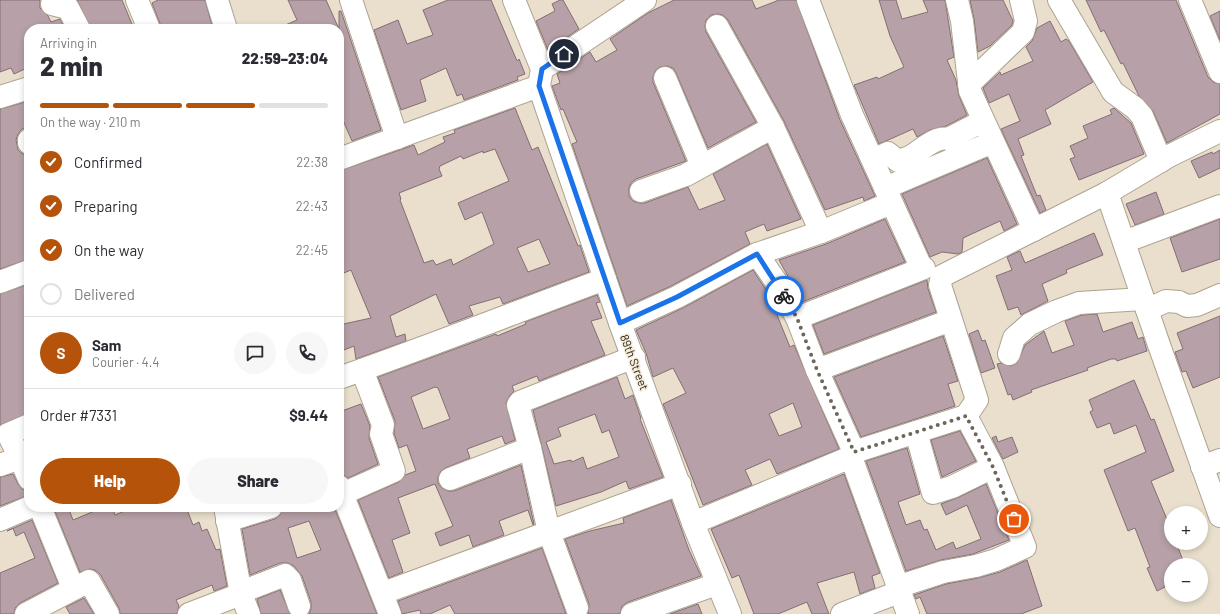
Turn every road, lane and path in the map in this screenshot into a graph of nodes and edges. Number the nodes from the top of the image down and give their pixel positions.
1 (137, 0) edge
2 (217, 0) edge
3 (351, 0) edge
4 (514, 0) edge
5 (645, 0) edge
6 (808, 0) edge
7 (957, 0) edge
8 (1021, 0) edge
9 (1059, 0) edge
10 (1190, 0) edge
11 (52, 4) dead end
12 (76, 24) edge
13 (147, 24) edge
14 (224, 24) edge
15 (717, 26) dead end
16 (1220, 72) edge
17 (541, 77) junction
18 (665, 78) dead end
19 (969, 84) junction
20 (24, 90) edge
21 (0, 97) edge
22 (983, 121) junction
23 (773, 127) junction
24 (1220, 132) edge
25 (398, 138) junction
26 (993, 142) junction
27 (344, 157) edge
28 (873, 160) junction
29 (1161, 161) junction
30 (702, 166) junction
31 (641, 191) dead end
32 (1107, 193) junction
33 (888, 195) junction
34 (1220, 206) edge
35 (1034, 230) junction
36 (821, 232) junction
37 (1124, 242) junction
38 (757, 254) junction
39 (24, 273) edge
40 (932, 275) junction
41 (605, 280) junction
42 (0, 282) edge
43 (1220, 295) edge
44 (1145, 305) junction
45 (797, 318) junction
46 (951, 320) junction
47 (620, 323) junction
48 (1009, 354) dead end
49 (634, 357) junction
50 (362, 370) junction
51 (817, 370) junction
52 (344, 376) edge
53 (966, 416) junction
54 (24, 427) edge
55 (916, 432) junction
56 (530, 448) junction
57 (853, 454) junction
58 (1215, 459) edge
59 (993, 467) junction
60 (21, 468) edge
61 (450, 479) dead end
62 (680, 484) junction
63 (344, 489) edge
64 (344, 497) edge
65 (24, 510) edge
66 (42, 512) edge
67 (241, 512) edge
68 (226, 514) edge
69 (1220, 516) edge
70 (0, 520) edge
71 (694, 523) junction
72 (549, 532) junction
73 (717, 584) junction
74 (72, 588) junction
75 (898, 589) junction
76 (241, 593) junction
77 (383, 594) junction
78 (299, 606) dead end
79 (577, 608) dead end
80 (26, 614) edge
81 (108, 614) edge
82 (189, 614) edge
83 (250, 614) edge
84 (390, 614) edge
85 (632, 614) edge
86 (730, 614) edge
87 (842, 614) edge
88 (908, 614) edge

1 - 13 street
2 - 14 street
3 - 25 street
4 - 17 street, 89th Street
5 - 17 street
6 - 28 street
7 - 19 street
8 - 19 street
9 - 29 street
10 - 16 street
11 - 12 street
15 - 23 street
17 - 25 street
17 - 41 street, 89th Street
18 - 30 street
19 - 22 street
20 - 21 street
22 - 26 street
22 - 28 street
23 - 30 street
23 - 36 street
24 - 29 street
25 - 27 street
26 - 33 street
26 - 35 street
28 - 33 street
29 - 32 street
30 - 31 street
32 - 35 street
32 - 37 street
33 - 36 street
33 - 40 street
34 - 37 street
35 - 40 street
36 - 38 street
37 - 44 street
38 - 45 street
38 - 47 street
39 - 42 street
40 - 45 street
40 - 46 street
41 - 47 street, 89th Street
41 - 50 street
43 - 44 street
44 - 48 street
44 - 58 street
45 - 51 street
46 - 51 street
46 - 53 street
47 - 49 street, 89th Street
49 - 56 street
49 - 62 street, 89th Street
50 - 52 street
50 - 63 street
51 - 57 street
53 - 55 street
53 - 59 street
54 - 60 street
55 - 57 street
55 - 59 street
56 - 61 street
56 - 72 street
57 - 71 street
57 - 75 street
58 - 69 street
59 - 75 street
62 - 71 street, 89th Street
62 - 72 street
64 - 77 street
65 - 70 street
66 - 74 street
67 - 68 street
68 - 76 street
71 - 73 street, 89th Street
72 - 77 street
72 - 79 street
73 - 85 street
73 - 86 street, 89th Street
74 - 80 street
74 - 81 street
75 - 87 street
75 - 88 street
76 - 78 street
76 - 82 street
76 - 83 street
77 - 84 street

